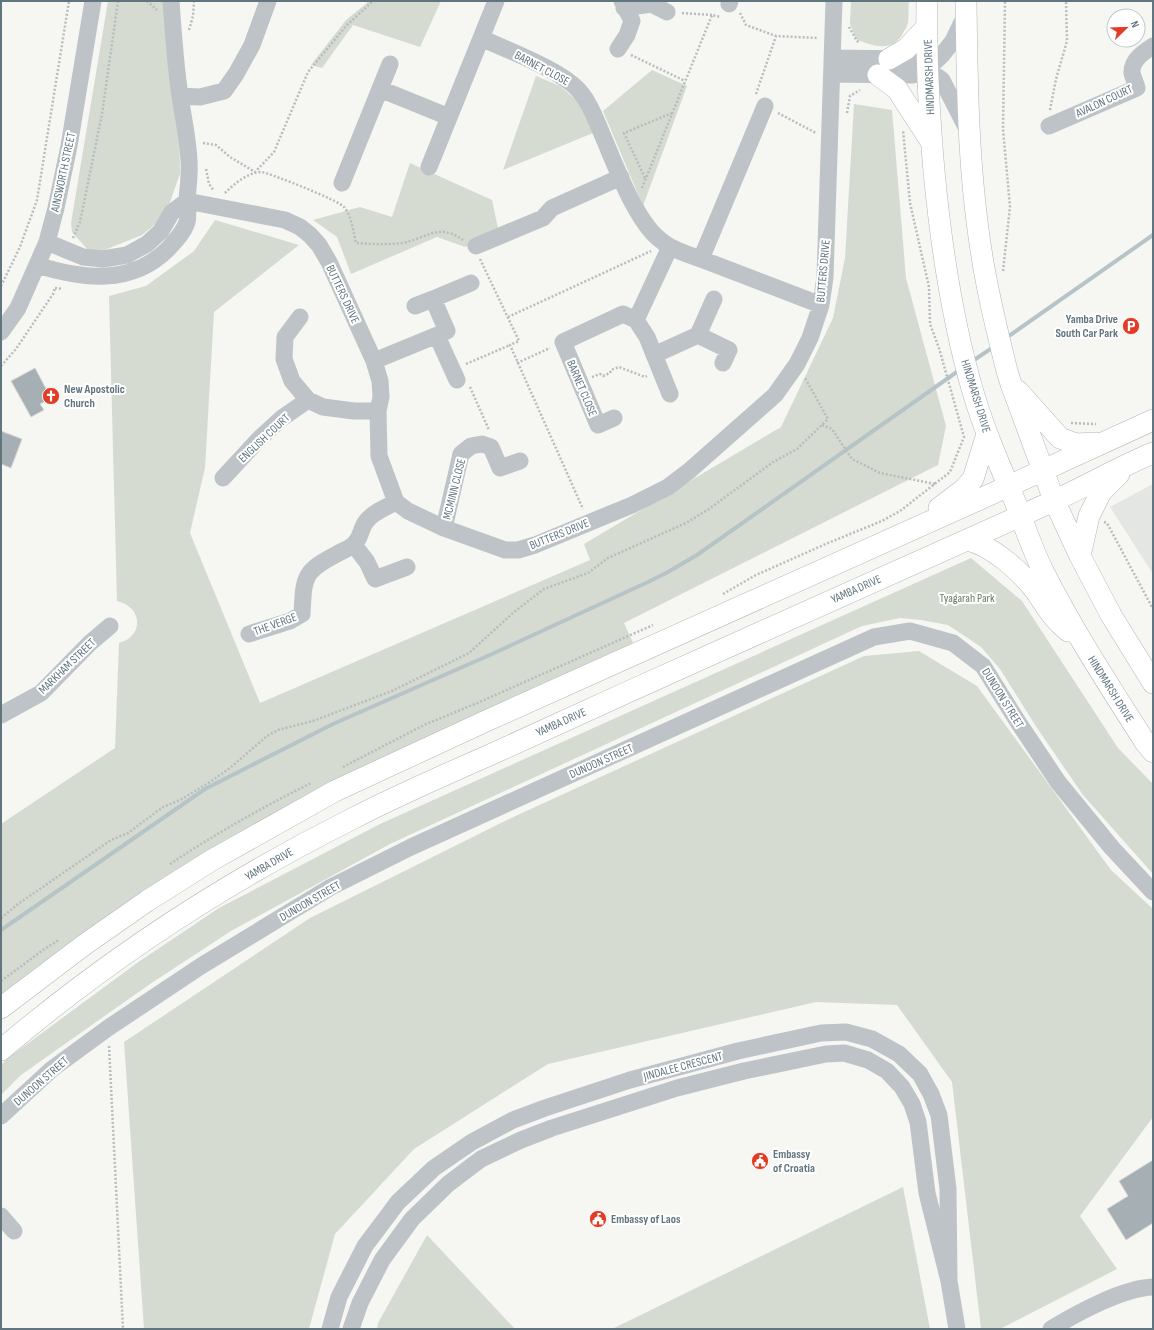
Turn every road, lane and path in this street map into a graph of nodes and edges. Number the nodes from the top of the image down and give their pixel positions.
1 (69, 1) edge
2 (93, 1) edge
3 (118, 1) edge
4 (171, 1) edge
5 (268, 1) edge
6 (373, 1) edge
7 (496, 1) edge
8 (927, 1) edge
9 (1005, 1) edge
10 (1066, 1) edge
11 (623, 5) edge
12 (966, 7) edge
13 (834, 8) edge
14 (729, 10) edge
15 (667, 12) joint
16 (712, 15) junction
17 (927, 27) junction
18 (776, 36) junction
19 (481, 38) junction
20 (833, 39) junction
21 (862, 43) dead end
22 (1153, 46) edge
23 (618, 49) joint
24 (390, 64) dead end
25 (832, 66) junction
26 (928, 69) junction
27 (877, 74) junction
28 (685, 81) junction
29 (380, 89) junction
30 (180, 96) junction
31 (765, 106) junction
32 (672, 112) junction
33 (449, 117) junction
34 (846, 118) dead end
35 (1049, 126) joint
36 (903, 129) dead end
37 (969, 133) junction
38 (829, 140) junction
39 (199, 142) dead end
40 (931, 142) junction
41 (429, 167) dead end
42 (621, 177) junction
43 (645, 178) junction
44 (342, 183) dead end
45 (187, 201) junction
46 (634, 206) junction
47 (80, 222) dead end
48 (47, 242) junction
49 (668, 245) junction
50 (476, 246) dead end
51 (701, 258) junction
52 (37, 265) junction
53 (1003, 273) dead end
54 (472, 283) dead end
55 (1, 286) edge
56 (55, 288) dead end
57 (434, 299) junction
58 (714, 299) dead end
59 (500, 300) dead end
60 (821, 305) junction
61 (415, 306) dead end
62 (300, 317) dead end
63 (508, 317) junction
64 (636, 320) junction
65 (1, 332) edge
66 (698, 335) junction
67 (438, 336) junction
68 (563, 342) junction
69 (510, 345) junction
70 (374, 361) junction
71 (517, 363) junction
72 (657, 363) junction
73 (723, 363) dead end
74 (797, 364) junction
75 (1, 366) edge
76 (454, 375) junction
77 (1009, 378) junction
78 (580, 382) junction
79 (670, 394) dead end
80 (308, 400) junction
81 (378, 410) junction
82 (614, 418) dead end
83 (1153, 420) edge
84 (1068, 423) dead end
85 (822, 425) junction
86 (987, 434) junction
87 (1101, 434) junction
88 (482, 444) junction
89 (1153, 453) edge
90 (520, 461) dead end
91 (1129, 463) junction
92 (1044, 471) junction
93 (950, 472) dead end
94 (223, 478) dead end
95 (936, 484) dead end
96 (1008, 486) junction
97 (1054, 500) junction
98 (396, 502) junction
99 (1020, 516) junction
100 (1089, 516) junction
101 (589, 523) junction
102 (444, 528) junction
103 (908, 531) junction
104 (967, 540) junction
105 (354, 545) junction
106 (1080, 556) junction
107 (407, 567) dead end
108 (1153, 609) edge
109 (110, 626) dead end
110 (248, 634) dead end
111 (1081, 641) junction
112 (1153, 683) edge
113 (1, 715) edge
114 (1153, 752) edge
115 (1153, 892) edge
116 (1, 918) edge
117 (1, 1008) edge
118 (108, 1028) junction
119 (1, 1050) edge
120 (1, 1116) edge
121 (1, 1216) edge
122 (14, 1232) dead end
123 (949, 1281) junction
124 (1153, 1287) edge
125 (123, 1329) edge
126 (330, 1329) edge
127 (351, 1329) edge
128 (957, 1329) edge
129 (1051, 1329) edge

1 - 55 path
2 - 48 street, AINSWORTH STREET
3 - 47 path
4 - 30 street
5 - 30 street
6 - 39 path
7 - 19 street
8 - 17 main road, HINDMARSH DRIVE
9 - 53 path
10 - 35 path
11 - 15 street
11 - 23 street
12 - 26 street
12 - 37 main road
13 - 20 street, BUTTERS DRIVE
13 - 21 path
14 - 16 path
14 - 18 path
15 - 16 path
16 - 28 path
17 - 26 main road, HINDMARSH DRIVE
17 - 27 main road
18 - 20 path
18 - 31 path
19 - 33 street
19 - 42 street, BARNET CLOSE
20 - 25 street, BUTTERS DRIVE
22 - 35 street, AVALON COURT
23 - 28 path
24 - 29 street
25 - 27 street
25 - 38 street, BUTTERS DRIVE
26 - 27 street
26 - 37 street
26 - 40 main road, HINDMARSH DRIVE
27 - 34 path
27 - 40 main road
28 - 32 path
29 - 33 street
29 - 44 street
30 - 45 street
31 - 38 path
31 - 51 street
32 - 43 path
32 - 43 path
33 - 41 street
36 - 93 path
37 - 77 main road
38 - 60 street, BUTTERS DRIVE
40 - 86 main road, HINDMARSH DRIVE
42 - 46 street, BARNET CLOSE
42 - 50 street
43 - 46 path
45 - 48 street
45 - 52 street
45 - 70 street, BUTTERS DRIVE
46 - 49 street, BARNET CLOSE
48 - 52 street, AINSWORTH STREET
49 - 51 street, BARNET CLOSE
49 - 63 path
49 - 64 street
51 - 60 street, BARNET CLOSE
52 - 65 street, AINSWORTH STREET
54 - 57 street
56 - 75 path
57 - 61 street
57 - 67 street
58 - 66 street
59 - 63 path
60 - 74 street, BUTTERS DRIVE
62 - 80 street
63 - 69 path
64 - 68 street
64 - 72 street
66 - 72 street
66 - 73 street
67 - 70 street
67 - 76 street
68 - 71 path
68 - 78 street, BARNET CLOSE
69 - 71 path
69 - 76 path
70 - 81 street, BUTTERS DRIVE
71 - 101 path
72 - 78 path
72 - 79 street
74 - 85 path
74 - 101 street, BUTTERS DRIVE
76 - 88 path
77 - 87 main road
77 - 92 main road
78 - 82 street, BARNET CLOSE
80 - 81 street
80 - 94 street, ENGLISH COURT
81 - 98 street, BUTTERS DRIVE
83 - 87 main road
84 - 87 path
85 - 95 path
85 - 116 path
86 - 96 main road, HINDMARSH DRIVE
86 - 103 main road
87 - 92 main road
88 - 90 street
88 - 102 street, MCMINN CLOSE
89 - 91 main road, YAMBA DRIVE
91 - 97 main road, YAMBA DRIVE
91 - 100 main road
92 - 96 main road
92 - 97 main road
96 - 99 main road, HINDMARSH DRIVE
96 - 103 main road
97 - 99 main road, YAMBA DRIVE
97 - 106 main road
98 - 102 street, BUTTERS DRIVE
98 - 105 street
99 - 104 main road, YAMBA DRIVE
99 - 111 main road, HINDMARSH DRIVE
100 - 106 main road
100 - 108 path
101 - 102 street, BUTTERS DRIVE
103 - 117 main road
104 - 111 main road
104 - 119 main road, YAMBA DRIVE
105 - 107 street
105 - 110 street, THE VERGE
106 - 112 main road
109 - 113 street, MARKHAM STREET
111 - 114 main road, HINDMARSH DRIVE
115 - 118 street, DUNOON STREET
118 - 120 street, DUNOON STREET
118 - 125 path
121 - 122 street
123 - 126 street, JINDALEE CRESCENT
123 - 127 street, JINDALEE CRESCENT
123 - 128 street, JINDALEE CRESCENT
124 - 129 street

